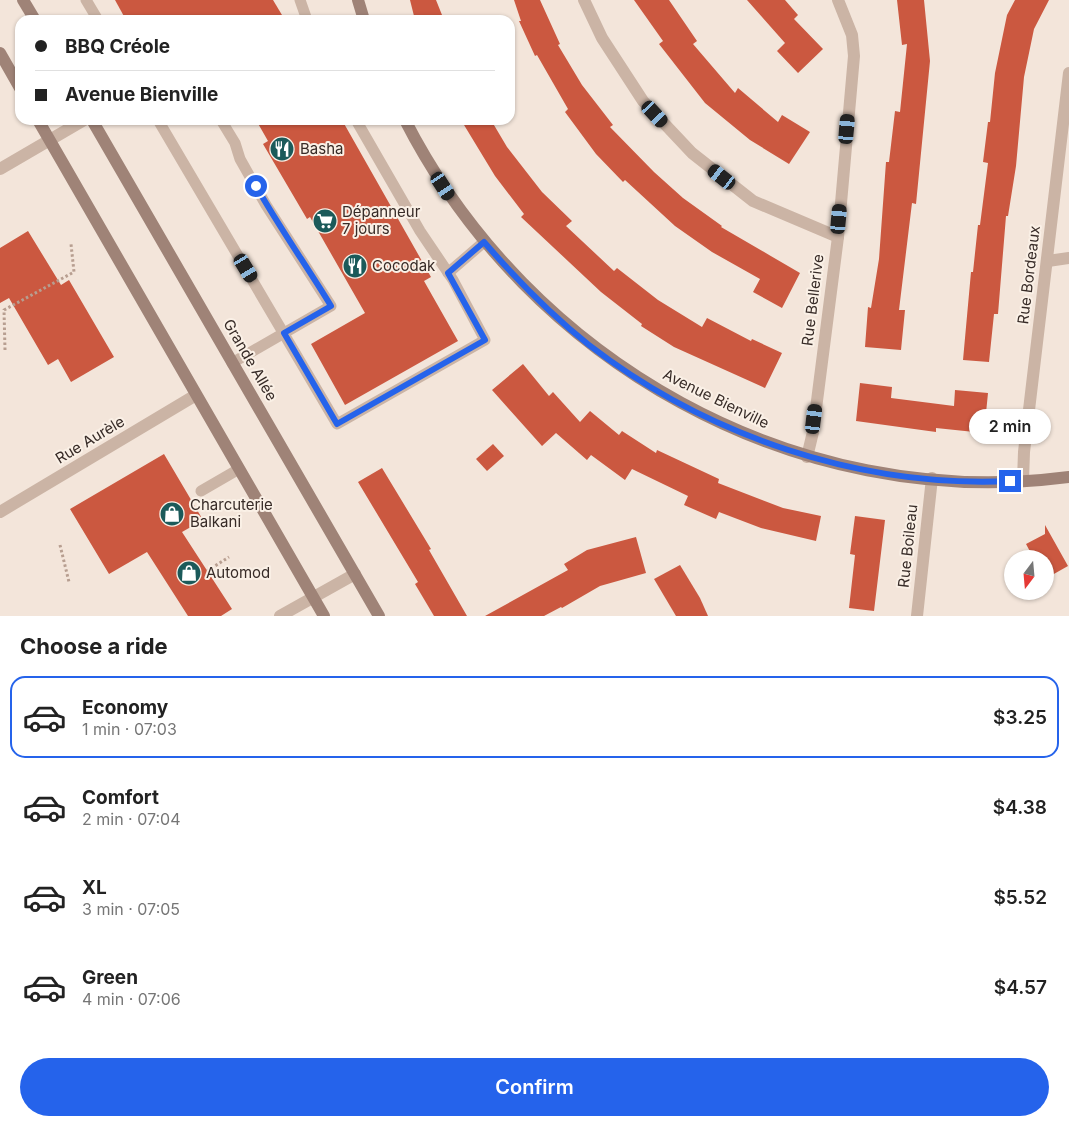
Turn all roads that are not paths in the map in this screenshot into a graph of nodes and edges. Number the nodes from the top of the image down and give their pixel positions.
1 (24, 0) edge
2 (86, 0) edge
3 (300, 0) edge
4 (358, 0) edge
5 (584, 0) edge
6 (838, 0) edge
7 (32, 15) edge
8 (95, 15) edge
9 (305, 15) edge
10 (362, 15) edge
11 (0, 53) edge
12 (1069, 74) edge
13 (15, 79) edge
14 (41, 125) edge
15 (75, 125) edge
16 (95, 125) edge
17 (161, 125) edge
18 (224, 125) edge
19 (359, 125) edge
20 (408, 125) edge
21 (49, 140) junction
22 (0, 169) edge
23 (838, 237) junction
24 (484, 242) junction
25 (1069, 258) edge
26 (1048, 261) junction
27 (448, 273) junction
28 (284, 333) junction
29 (232, 363) junction
30 (196, 395) junction
31 (807, 457) junction
32 (239, 469) junction
33 (1069, 477) edge
34 (932, 478) junction
35 (1023, 480) junction
36 (201, 491) dead end
37 (0, 512) edge
38 (355, 574) junction
39 (313, 597) junction
40 (280, 616) edge
41 (324, 616) edge
42 (379, 616) edge
43 (917, 616) edge

1 - 7 main road
2 - 8 lane
3 - 9 lane
4 - 10 main road
5 - 23 street
6 - 23 street, Rue Bellerive
11 - 13 main road
12 - 26 street, Rue Bordeaux
14 - 21 main road
15 - 21 street
16 - 29 main road, Grande Allée
17 - 28 lane
18 - 28 lane
19 - 27 lane
20 - 24 main road, Avenue Bienville
21 - 22 street
21 - 30 main road
23 - 31 street, Rue Bellerive
24 - 27 lane
24 - 31 main road, Avenue Bienville
25 - 26 street
26 - 35 street, Rue Bordeaux
27 - 28 lane
28 - 29 lane
29 - 38 main road, Grande Allée
30 - 32 main road
30 - 37 street, Rue Aurèle
31 - 34 main road, Avenue Bienville
32 - 36 lane
32 - 39 main road
33 - 35 main road, Avenue Bienville
34 - 35 main road, Avenue Bienville
34 - 43 street, Rue Boileau
38 - 39 street
38 - 42 main road, Grande Allée
39 - 40 street
39 - 41 main road

